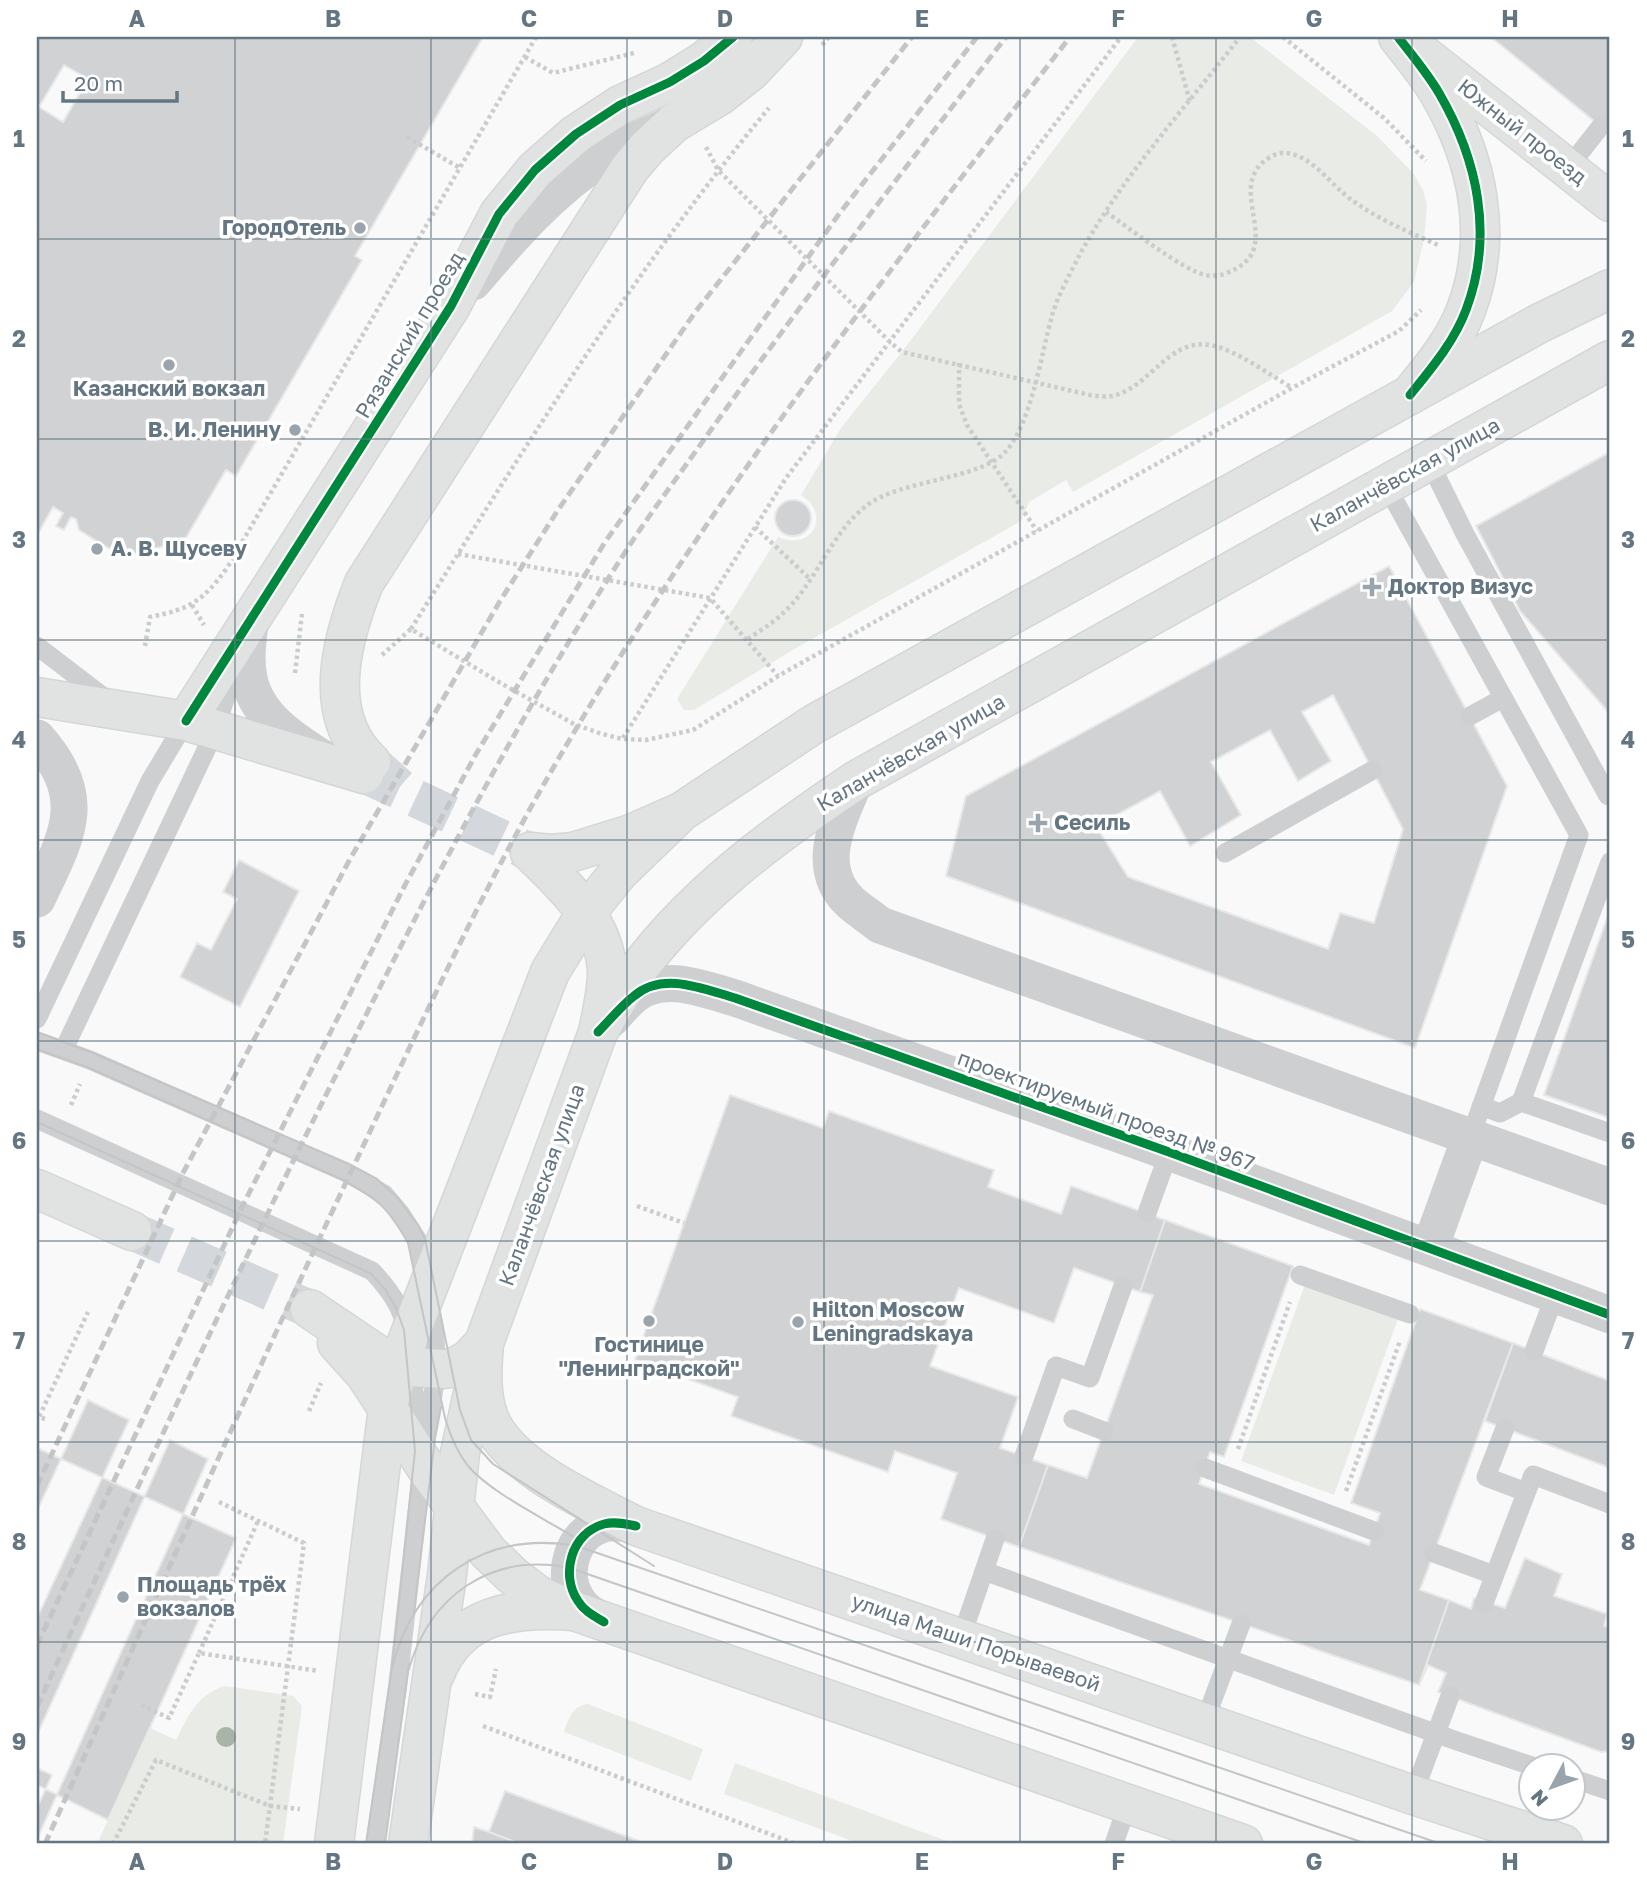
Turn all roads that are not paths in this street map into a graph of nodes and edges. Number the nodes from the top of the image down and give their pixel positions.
1 (733, 37) edge
2 (783, 37) edge
3 (1400, 37) edge
4 (1601, 126) dead end
5 (687, 131) junction
6 (1568, 168) junction
7 (1610, 202) edge
8 (1610, 289) edge
9 (451, 306) junction
10 (1610, 360) edge
11 (1409, 395) junction
12 (1429, 461) junction
13 (1386, 485) junction
14 (250, 622) junction
15 (37, 646) edge
16 (42, 695) edge
17 (1503, 698) junction
18 (121, 710) junction
19 (1470, 716) dead end
20 (201, 726) junction
21 (37, 738) edge
22 (354, 766) junction
23 (1373, 770) dead end
24 (855, 780) junction
25 (1608, 796) dead end
26 (681, 812) junction
27 (1225, 853) dead end
28 (1610, 862) edge
29 (37, 899) edge
30 (586, 913) junction
31 (37, 1018) edge
32 (598, 1032) junction
33 (37, 1041) edge
34 (64, 1049) junction
35 (1521, 1102) junction
36 (37, 1119) edge
37 (1476, 1121) junction
38 (1610, 1133) edge
39 (1169, 1152) junction
40 (1610, 1187) edge
41 (37, 1189) edge
42 (1147, 1213) dead end
43 (401, 1214) junction
44 (454, 1226) junction
45 (132, 1231) tunnel mouth
46 (1430, 1248) junction
47 (1300, 1275) road end
48 (1122, 1286) dead end
49 (428, 1290) junction
50 (1555, 1295) junction
51 (1410, 1314) road end
52 (1610, 1315) edge
53 (484, 1343) junction
54 (1534, 1351) dead end
55 (413, 1360) junction
56 (388, 1407) junction
57 (1073, 1419) dead end
58 (1505, 1428) dead end
59 (1104, 1430) dead end
60 (1024, 1456) dead end
61 (423, 1461) junction
62 (1205, 1468) dead end
63 (1526, 1492) junction
64 (1610, 1504) edge
65 (454, 1506) junction
66 (636, 1526) junction
67 (1374, 1531) dead end
68 (995, 1539) dead end
69 (1434, 1553) dead end
70 (984, 1571) junction
71 (1494, 1575) junction
72 (1484, 1603) dead end
73 (589, 1616) junction
74 (1241, 1624) dead end
75 (961, 1638) junction
76 (1228, 1659) junction
77 (432, 1682) junction
78 (1450, 1696) dead end
79 (1204, 1723) junction
80 (1436, 1734) junction
81 (1518, 1762) edge
82 (1588, 1784) edge
83 (1610, 1791) edge
84 (1413, 1795) junction
85 (1128, 1803) junction
86 (334, 1844) edge
87 (375, 1844) edge
88 (408, 1844) edge
89 (1114, 1844) edge
90 (1243, 1844) edge
91 (1563, 1844) edge

1 - 9 main road, Рязанский проезд
2 - 5 main road, Рязанский проезд
3 - 6 main road, Южный проезд
3 - 11 main road, Южный проезд
4 - 6 lane
5 - 9 street, Рязанский проезд
5 - 22 main road
6 - 7 main road, Южный проезд
8 - 11 main road
9 - 14 main road, Рязанский проезд
10 - 12 main road, Каланчёвская улица
11 - 26 main road
12 - 13 main road, Каланчёвская улица
12 - 25 lane
13 - 17 lane
13 - 24 main road, Каланчёвская улица
14 - 20 main road, Рязанский проезд
14 - 22 street, Рязанский проезд
15 - 18 lane
16 - 18 main road
17 - 19 lane
17 - 37 lane
18 - 20 main road
20 - 22 main road
20 - 31 lane
20 - 34 lane
21 - 29 street
23 - 27 lane
24 - 32 main road, Каланчёвская улица
24 - 37 street
26 - 30 main road
26 - 30 main road
28 - 35 lane
30 - 32 main road
30 - 44 main road
32 - 39 street, проектируемый проезд № 967
32 - 53 main road, Каланчёвская улица
33 - 34 lane
34 - 43 lane
35 - 37 lane
35 - 38 lane
36 - 55 lane
37 - 40 street
37 - 46 street
39 - 42 lane
39 - 46 street, проектируемый проезд № 967
41 - 45 main road
43 - 44 lane
43 - 49 lane
44 - 49 main road
46 - 50 street, проектируемый проезд № 967
47 - 51 lane
48 - 60 lane
49 - 55 main road
50 - 52 street, проектируемый проезд № 967
50 - 54 lane
53 - 55 main road
53 - 65 main road, Каланчёвская улица
53 - 66 main road, улица Маши Порываевой
55 - 56 main road
55 - 56 main road
55 - 61 lane
56 - 61 main road
56 - 86 main road
57 - 59 lane
58 - 63 lane
61 - 65 main road
61 - 87 lane
62 - 67 lane
63 - 64 lane
63 - 71 lane
65 - 73 main road
65 - 77 main road, Каланчёвская улица
66 - 73 street
66 - 75 main road, улица Маши Порываевой
68 - 70 lane
69 - 71 lane
70 - 75 lane
70 - 76 lane
71 - 72 lane
73 - 77 main road
73 - 85 main road
74 - 76 lane
75 - 79 main road, улица Маши Порываевой
76 - 79 lane
76 - 80 lane
77 - 88 main road, Каланчёвская улица
78 - 80 lane
79 - 84 main road, улица Маши Порываевой
80 - 81 lane
80 - 84 lane
82 - 83 lane
84 - 91 main road, улица Маши Порываевой
85 - 89 lane
85 - 90 main road

